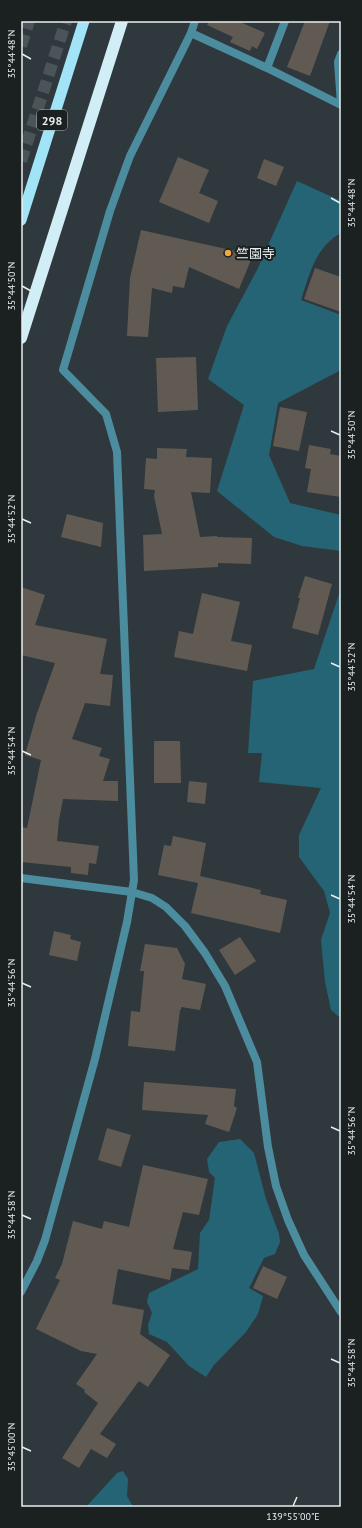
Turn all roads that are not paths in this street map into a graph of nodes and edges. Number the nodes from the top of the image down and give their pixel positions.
1 (84, 21) edge
2 (122, 21) edge
3 (195, 21) edge
4 (285, 21) edge
5 (191, 33) junction
6 (341, 54) edge
7 (267, 68) junction
8 (341, 105) edge
9 (21, 220) edge
10 (21, 338) edge
11 (21, 878) edge
12 (132, 892) junction
13 (21, 1292) edge
14 (341, 1312) edge

1 - 9 highway, 298
2 - 10 highway
3 - 5 street
4 - 7 street
5 - 7 street
5 - 12 street
6 - 8 street
7 - 8 street
11 - 12 street
12 - 13 street
12 - 14 street

